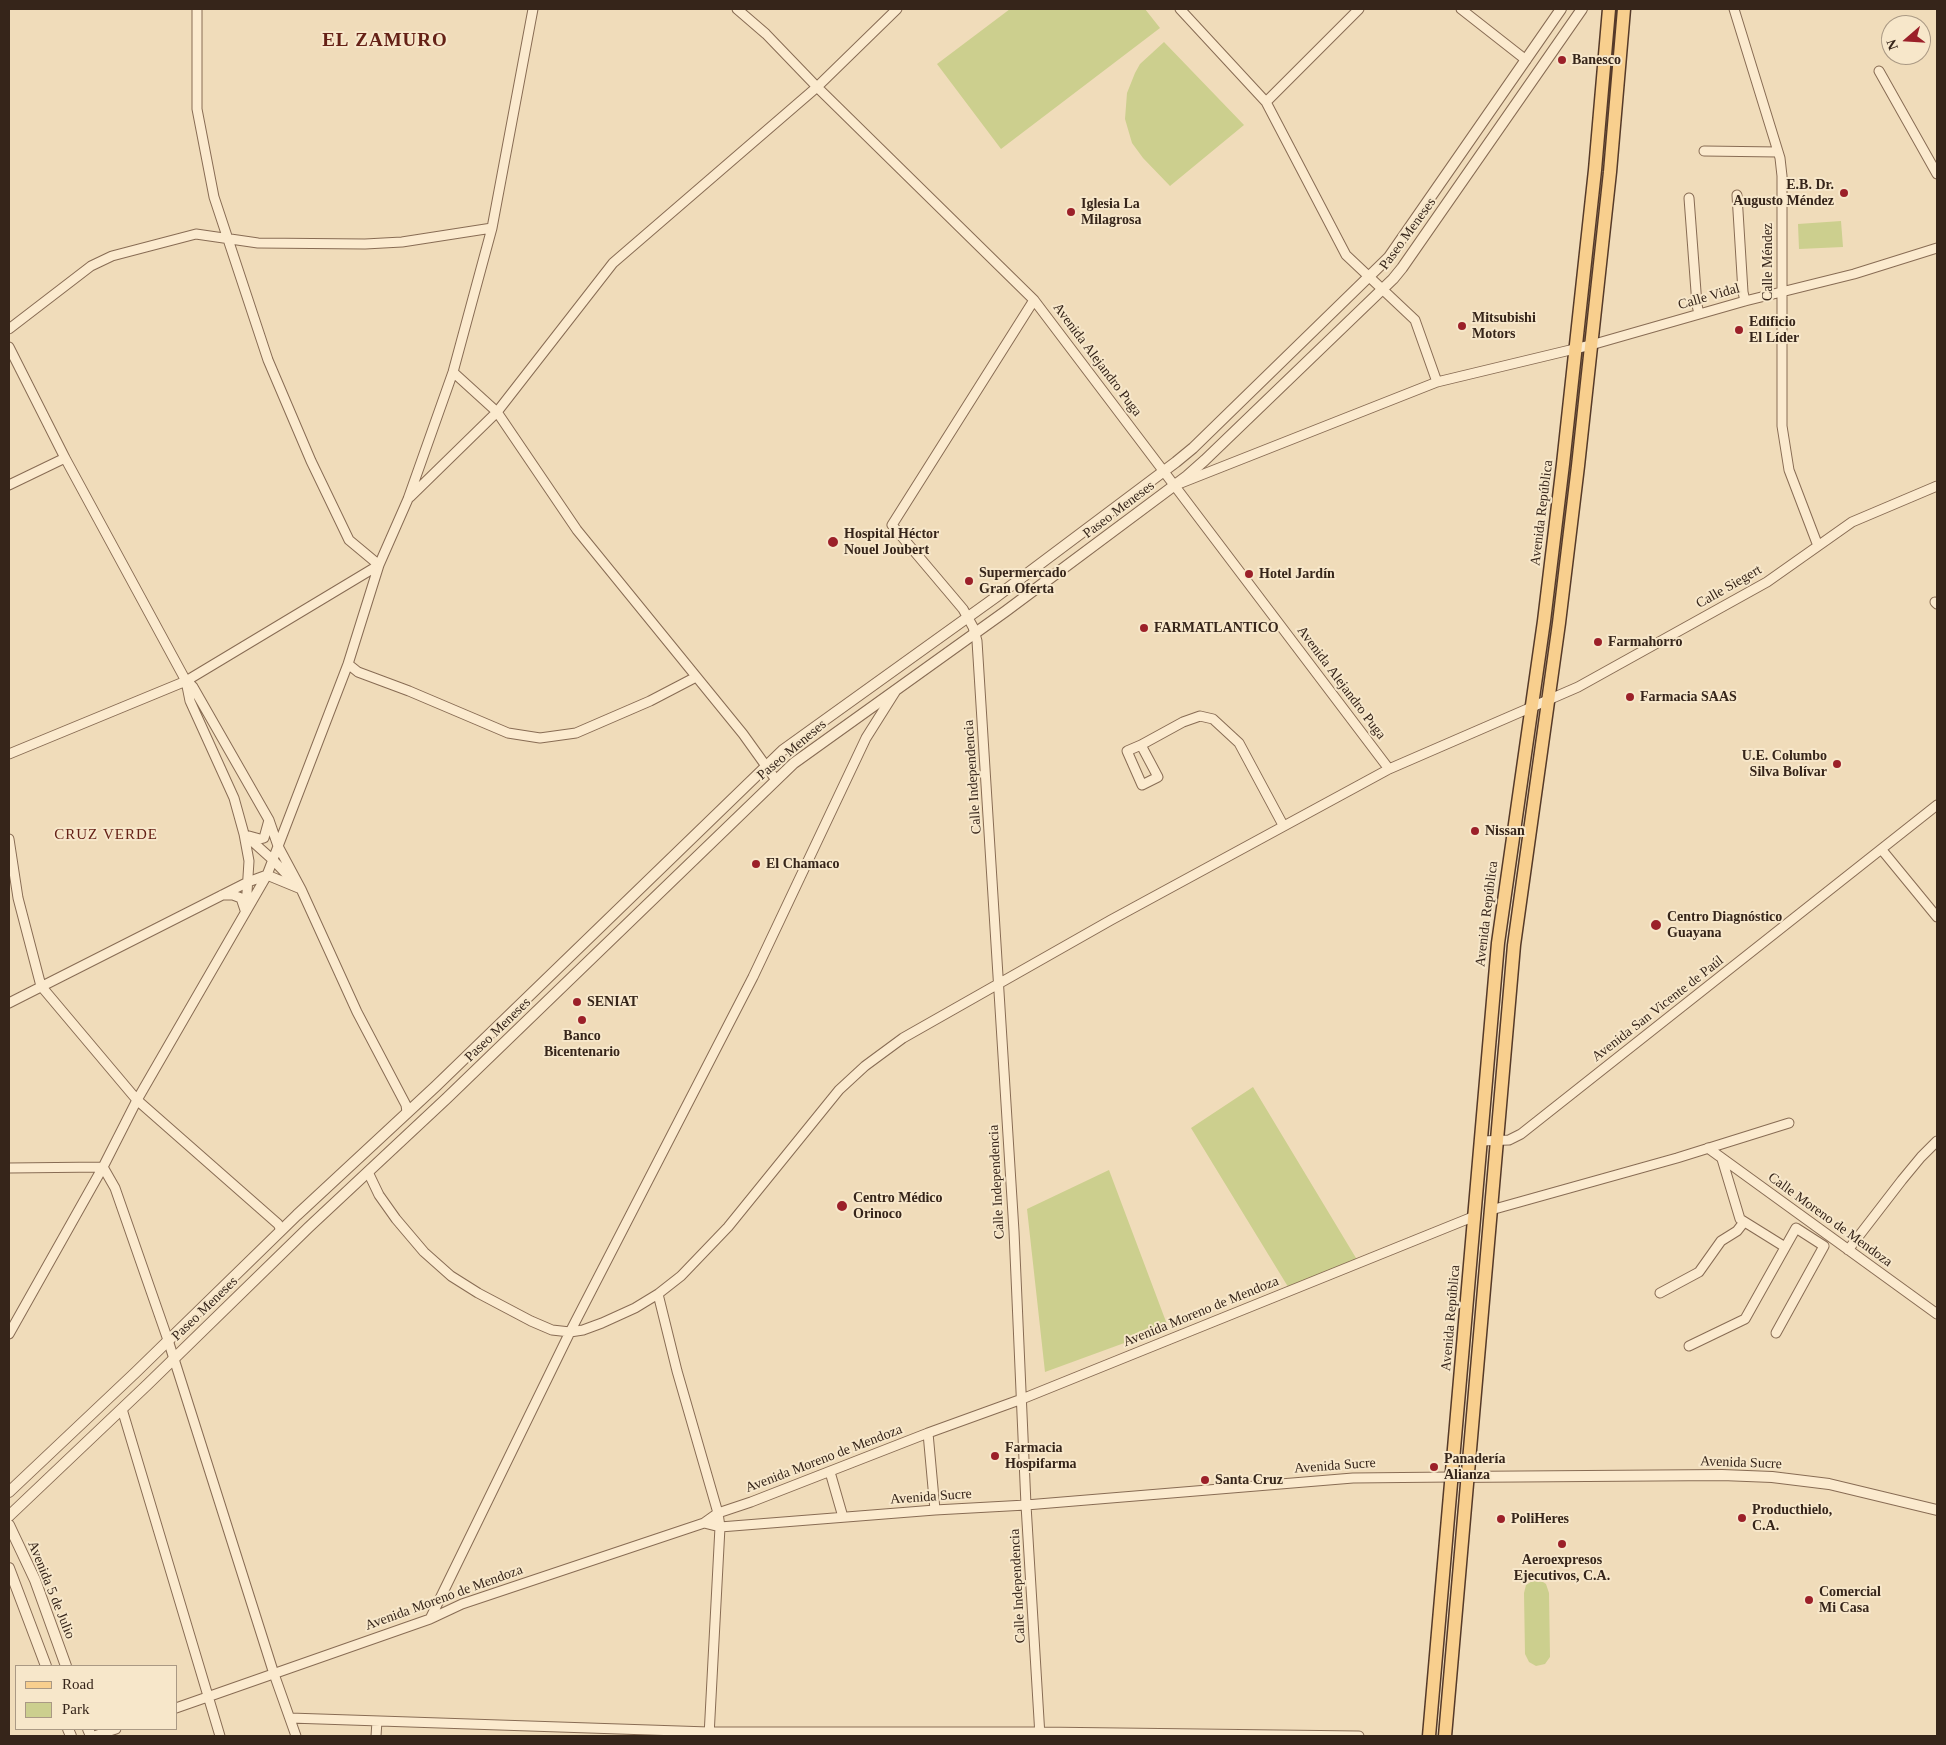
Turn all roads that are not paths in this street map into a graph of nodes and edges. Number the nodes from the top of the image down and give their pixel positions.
1 (197, 9) edge
2 (738, 9) edge
3 (897, 9) edge
4 (1180, 9) edge
5 (1359, 9) edge
6 (1461, 9) edge
7 (1561, 9) edge
8 (1582, 9) edge
9 (1609, 9) edge
10 (1624, 9) edge
11 (1734, 9) edge
12 (534, 10) edge
13 (1526, 60) junction
14 (1879, 71) dead end
15 (817, 87) junction
16 (1266, 102) junction
17 (1704, 152) dead end
18 (1778, 152) junction
19 (1937, 174) edge
20 (1737, 195) dead end
21 (1689, 198) dead end
22 (492, 228) junction
23 (229, 238) junction
24 (1937, 248) edge
25 (1370, 277) junction
26 (1381, 290) junction
27 (1781, 292) junction
28 (1034, 300) junction
29 (1745, 301) junction
30 (1699, 314) junction
31 (9, 329) edge
32 (1591, 345) junction
33 (9, 347) edge
34 (1575, 349) junction
35 (453, 372) junction
36 (1437, 382) junction
37 (497, 412) junction
38 (65, 458) junction
39 (1164, 472) junction
40 (9, 485) edge
41 (1174, 486) junction
42 (1937, 486) edge
43 (408, 499) junction
44 (1818, 546) junction
45 (380, 565) junction
46 (967, 617) junction
47 (974, 630) junction
48 (348, 664) junction
49 (696, 677) junction
50 (186, 681) junction
51 (898, 688) junction
52 (1548, 700) junction
53 (1531, 708) junction
54 (1141, 745) dead end
55 (9, 754) edge
56 (766, 766) junction
57 (1389, 769) junction
58 (776, 780) junction
59 (1937, 805) edge
60 (269, 820) junction
61 (1284, 825) junction
62 (244, 834) junction
63 (9, 839) edge
64 (278, 846) junction
65 (1882, 850) junction
66 (273, 860) junction
67 (267, 875) junction
68 (248, 882) junction
69 (301, 889) junction
70 (220, 895) junction
71 (246, 912) junction
72 (1937, 917) edge
73 (999, 984) junction
74 (40, 986) junction
75 (9, 1004) edge
76 (137, 1100) junction
77 (407, 1112) junction
78 (1789, 1123) dead end
79 (1496, 1140) junction
80 (1481, 1141) junction
81 (1937, 1141) edge
82 (1708, 1148) junction
83 (1722, 1159) junction
84 (103, 1167) junction
85 (9, 1168) edge
86 (368, 1172) junction
87 (1491, 1210) junction
88 (1475, 1216) junction
89 (1744, 1222) junction
90 (281, 1230) junction
91 (1785, 1247) junction
92 (1848, 1250) junction
93 (1660, 1293) dead end
94 (658, 1294) junction
95 (1937, 1314) edge
96 (570, 1332) junction
97 (1776, 1333) dead end
98 (9, 1334) edge
99 (168, 1340) junction
100 (1689, 1346) dead end
101 (174, 1359) junction
102 (1022, 1399) junction
103 (122, 1409) junction
104 (928, 1433) junction
105 (830, 1472) junction
106 (1452, 1477) junction
107 (1468, 1477) junction
108 (9, 1492) edge
109 (1026, 1505) junction
110 (935, 1510) junction
111 (1937, 1510) edge
112 (718, 1513) junction
113 (9, 1516) edge
114 (843, 1517) junction
115 (704, 1523) junction
116 (9, 1525) edge
117 (720, 1527) junction
118 (9, 1568) edge
119 (430, 1619) junction
120 (46, 1665) edge
121 (66, 1665) edge
122 (274, 1674) junction
123 (207, 1697) junction
124 (178, 1707) edge
125 (290, 1718) junction
126 (377, 1721) junction
127 (502, 1725) junction
128 (113, 1730) edge
129 (572, 1732) edge
130 (709, 1734) edge
131 (1040, 1734) edge
132 (92, 1736) edge
133 (220, 1736) edge
134 (296, 1736) edge
135 (376, 1736) edge
136 (501, 1736) edge
137 (1274, 1736) edge
138 (1359, 1736) edge
139 (1429, 1736) edge
140 (1445, 1736) edge

1 - 23 street
2 - 15 street, Avenida Alejandro Puga
3 - 15 street
4 - 16 street
5 - 16 street
6 - 13 street
7 - 13 street, Paseo Meneses
8 - 26 street, Paseo Meneses
9 - 34 main road, Avenida República
10 - 32 main road
11 - 18 street, Calle Méndez
12 - 22 street
13 - 25 street, Paseo Meneses
14 - 19 street
15 - 28 street, Avenida Alejandro Puga
15 - 37 street
16 - 25 street
17 - 18 street
18 - 27 street, Calle Méndez
20 - 29 street
21 - 30 street
22 - 23 street
22 - 35 street
23 - 31 street
23 - 45 street
24 - 27 street, Calle Vidal
25 - 26 street
25 - 39 street, Paseo Meneses
26 - 36 street
26 - 41 street, Paseo Meneses
27 - 29 street, Calle Vidal
27 - 44 street, Calle Méndez
28 - 39 street, Avenida Alejandro Puga
28 - 46 street
29 - 30 street, Calle Vidal
30 - 32 street, Calle Vidal
32 - 34 street, Calle Vidal
32 - 52 main road
33 - 38 street
34 - 36 street, Calle Vidal
34 - 53 main road, Avenida República
35 - 37 street
35 - 43 street
36 - 41 street, Calle Vidal
37 - 43 street
37 - 49 street
38 - 40 street
38 - 50 street
39 - 41 street, Avenida Alejandro Puga
39 - 46 street, Paseo Meneses
41 - 47 street, Paseo Meneses
41 - 57 street, Avenida Alejandro Puga
42 - 44 street, Calle Siegert
43 - 45 street
44 - 52 street, Calle Siegert
45 - 48 street
45 - 50 street
46 - 47 street
46 - 56 street, Paseo Meneses
47 - 51 street, Paseo Meneses
47 - 73 street, Calle Independencia
48 - 49 street
48 - 64 street
49 - 56 street
50 - 55 street
50 - 60 street
50 - 62 street
51 - 58 street, Paseo Meneses
51 - 96 street
52 - 53 street, Calle Siegert
52 - 79 main road
53 - 57 street, Calle Siegert
53 - 80 main road, Avenida República
54 - 61 street
56 - 58 street
56 - 77 street, Paseo Meneses
57 - 61 street, Calle Siegert
58 - 86 street, Paseo Meneses
59 - 65 street, Avenida San Vicente de Paúl
60 - 62 street
60 - 64 street
61 - 73 street, Calle Siegert
62 - 66 street
62 - 68 street
63 - 74 street
64 - 66 street
64 - 69 street
65 - 72 street
65 - 79 street, Avenida San Vicente de Paúl
66 - 67 street
66 - 69 street
67 - 68 street
67 - 69 street
67 - 71 street
68 - 70 street
68 - 71 street
69 - 77 street
70 - 71 street
70 - 74 street
71 - 76 street
73 - 94 street, Calle Siegert
73 - 102 street, Calle Independencia
74 - 75 street
74 - 76 street
76 - 84 street
76 - 90 street
77 - 90 street, Paseo Meneses
78 - 82 street
79 - 80 street, Avenida San Vicente de Paúl
79 - 87 main road
80 - 88 main road, Avenida República
81 - 92 street
82 - 83 street, Calle Moreno de Mendoza
82 - 87 street
83 - 89 street
83 - 92 street, Calle Moreno de Mendoza
84 - 85 street
84 - 98 street
84 - 99 street
86 - 96 street
86 - 101 street, Paseo Meneses
87 - 107 main road
88 - 102 street, Avenida Moreno de Mendoza
88 - 106 main road, Avenida República
89 - 91 street
89 - 93 street
90 - 99 street, Paseo Meneses
91 - 97 street
91 - 100 street
92 - 95 street, Calle Moreno de Mendoza
94 - 96 street, Calle Siegert
94 - 112 street
96 - 119 street
99 - 101 street
99 - 108 street, Paseo Meneses
101 - 103 street, Paseo Meneses
101 - 122 street
102 - 104 street, Avenida Moreno de Mendoza
102 - 109 street, Calle Independencia
103 - 113 street, Paseo Meneses
103 - 123 street
104 - 105 street, Avenida Moreno de Mendoza
104 - 110 street
105 - 112 street, Avenida Moreno de Mendoza
105 - 114 street
106 - 107 street, Avenida Sucre
106 - 109 street, Avenida Sucre
106 - 139 main road, Avenida República
107 - 111 street, Avenida Sucre
107 - 140 main road
109 - 110 street, Avenida Sucre
109 - 131 street, Calle Independencia
110 - 114 street, Avenida Sucre
112 - 115 street, Avenida Moreno de Mendoza
112 - 117 street
114 - 117 street, Avenida Sucre
115 - 117 street, Avenida Sucre
115 - 119 street, Avenida Moreno de Mendoza
116 - 121 street, Avenida 5 de Julio
117 - 130 street
118 - 120 street
119 - 122 street, Avenida Moreno de Mendoza
122 - 123 street, Avenida Moreno de Mendoza
122 - 125 street
123 - 124 street, Avenida Moreno de Mendoza
123 - 133 street
125 - 126 street
125 - 134 street
126 - 127 street
126 - 135 street
127 - 129 street
127 - 136 street
128 - 132 street
129 - 130 street
130 - 131 street
131 - 137 street
137 - 138 street

